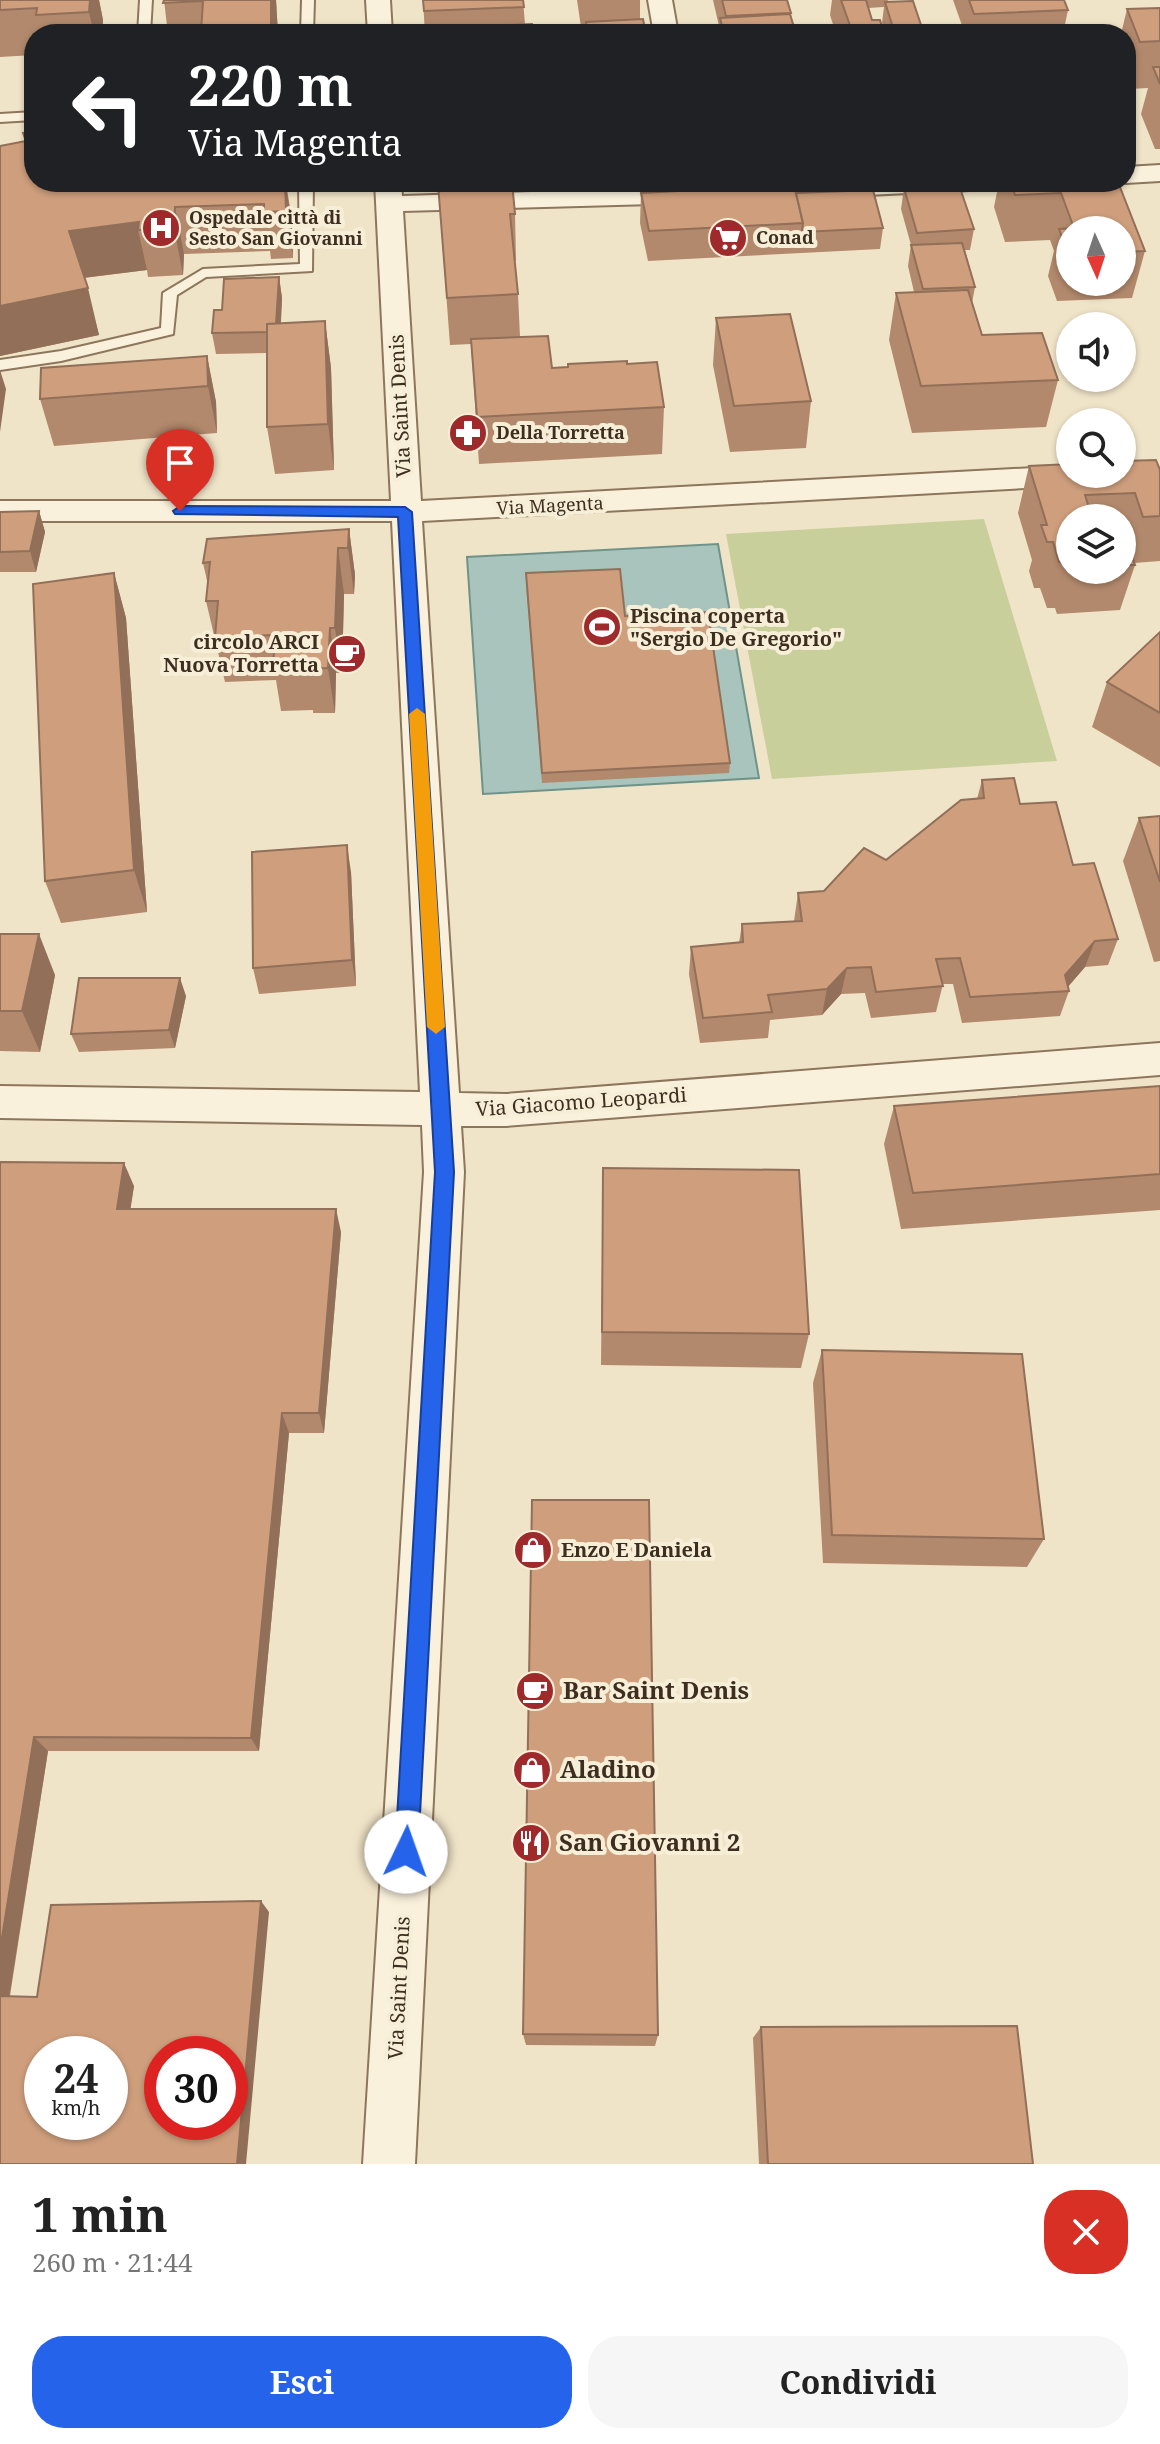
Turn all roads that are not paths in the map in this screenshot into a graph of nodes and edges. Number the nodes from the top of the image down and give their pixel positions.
1 (146, 0) edge
2 (308, 0) edge
3 (378, 0) edge
4 (660, 0) edge
5 (145, 24) edge
6 (307, 24) edge
7 (379, 24) edge
8 (664, 24) edge
9 (24, 117) edge
10 (0, 118) edge
11 (1160, 173) edge
12 (1136, 174) edge
13 (306, 192) edge
14 (548, 192) edge
15 (389, 193) edge
16 (0, 365) edge
17 (1056, 476) edge
18 (0, 511) edge
19 (405, 512) junction
20 (1160, 1059) edge
21 (0, 1102) edge
22 (441, 1109) junction
23 (389, 2164) edge

1 - 5 lane
2 - 6 lane
3 - 7 street
4 - 8 street
9 - 10 lane
11 - 12 street
13 - 16 lane
14 - 15 street
15 - 19 street, Via Saint Denis
17 - 19 street, Via Magenta
18 - 19 street, Via Magenta
19 - 22 street, Via Saint Denis
20 - 22 street, Via Giacomo Leopardi
21 - 22 street, Via Giacomo Leopardi
22 - 23 street, Via Saint Denis

